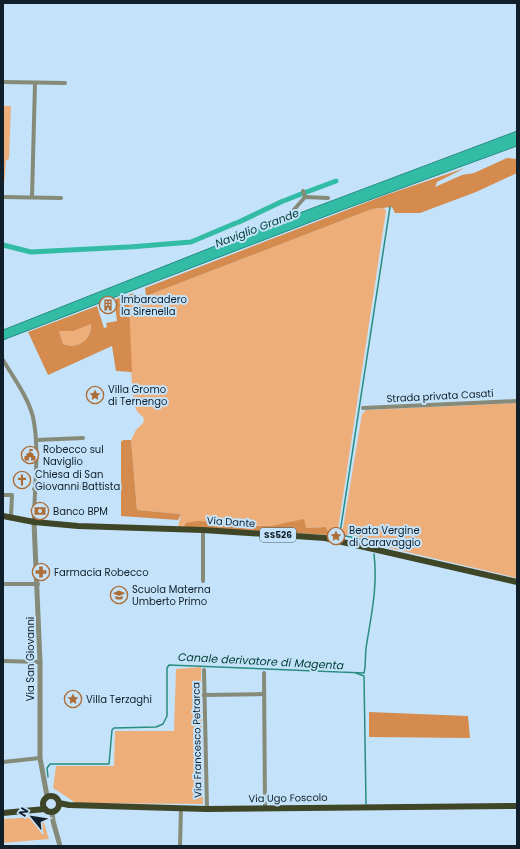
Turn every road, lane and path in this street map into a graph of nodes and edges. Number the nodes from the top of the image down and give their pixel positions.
1 (3, 82) edge
2 (34, 83) junction
3 (65, 83) dead end
4 (303, 191) dead end
5 (3, 197) edge
6 (305, 197) junction
7 (32, 198) junction
8 (61, 198) dead end
9 (328, 198) dead end
10 (292, 212) dead end
11 (3, 360) edge
12 (517, 401) edge
13 (363, 408) dead end
14 (83, 438) dead end
15 (36, 440) junction
16 (98, 486) dead end
17 (34, 489) junction
18 (3, 495) edge
19 (3, 516) edge
20 (11, 518) junction
21 (34, 522) junction
22 (203, 530) junction
23 (203, 581) dead end
24 (517, 582) edge
25 (5, 584) dead end
26 (38, 584) junction
27 (3, 661) edge
28 (40, 662) junction
29 (204, 670) dead end
30 (264, 673) dead end
31 (264, 694) junction
32 (204, 695) junction
33 (40, 758) junction
34 (3, 762) edge
35 (47, 796) junction
36 (59, 803) junction
37 (517, 806) edge
38 (180, 808) junction
39 (265, 808) junction
40 (207, 809) junction
41 (45, 810) junction
42 (52, 812) junction
43 (3, 813) edge
44 (60, 846) edge
45 (180, 846) edge

1 - 2 street
2 - 3 street
2 - 7 street
4 - 6 street
5 - 7 street
6 - 9 street
6 - 10 street
7 - 8 street
11 - 15 street
12 - 13 street, Strada privata Casati
14 - 15 street
15 - 17 street
16 - 17 street
17 - 21 street
18 - 20 street
19 - 20 main road, SS526
20 - 21 main road, SS526
21 - 22 main road, Via Dante / SS526
21 - 26 street, Via San Giovanni
22 - 23 street
22 - 24 main road, Via Dante / SS526
25 - 26 street
26 - 28 street, Via San Giovanni
27 - 28 street
28 - 33 street, Via San Giovanni
29 - 32 street, Via Francesco Petrarca
30 - 31 street
31 - 32 street
31 - 39 street
32 - 40 street, Via Francesco Petrarca
33 - 34 street
33 - 35 street, Via San Giovanni
35 - 36 main road
35 - 41 main road
36 - 38 main road, Via Ugo Foscolo
36 - 42 main road
37 - 39 main road, Via Ugo Foscolo
38 - 40 main road, Via Ugo Foscolo
38 - 45 street
39 - 40 main road, Via Ugo Foscolo
41 - 42 main road
41 - 43 main road
42 - 44 street

